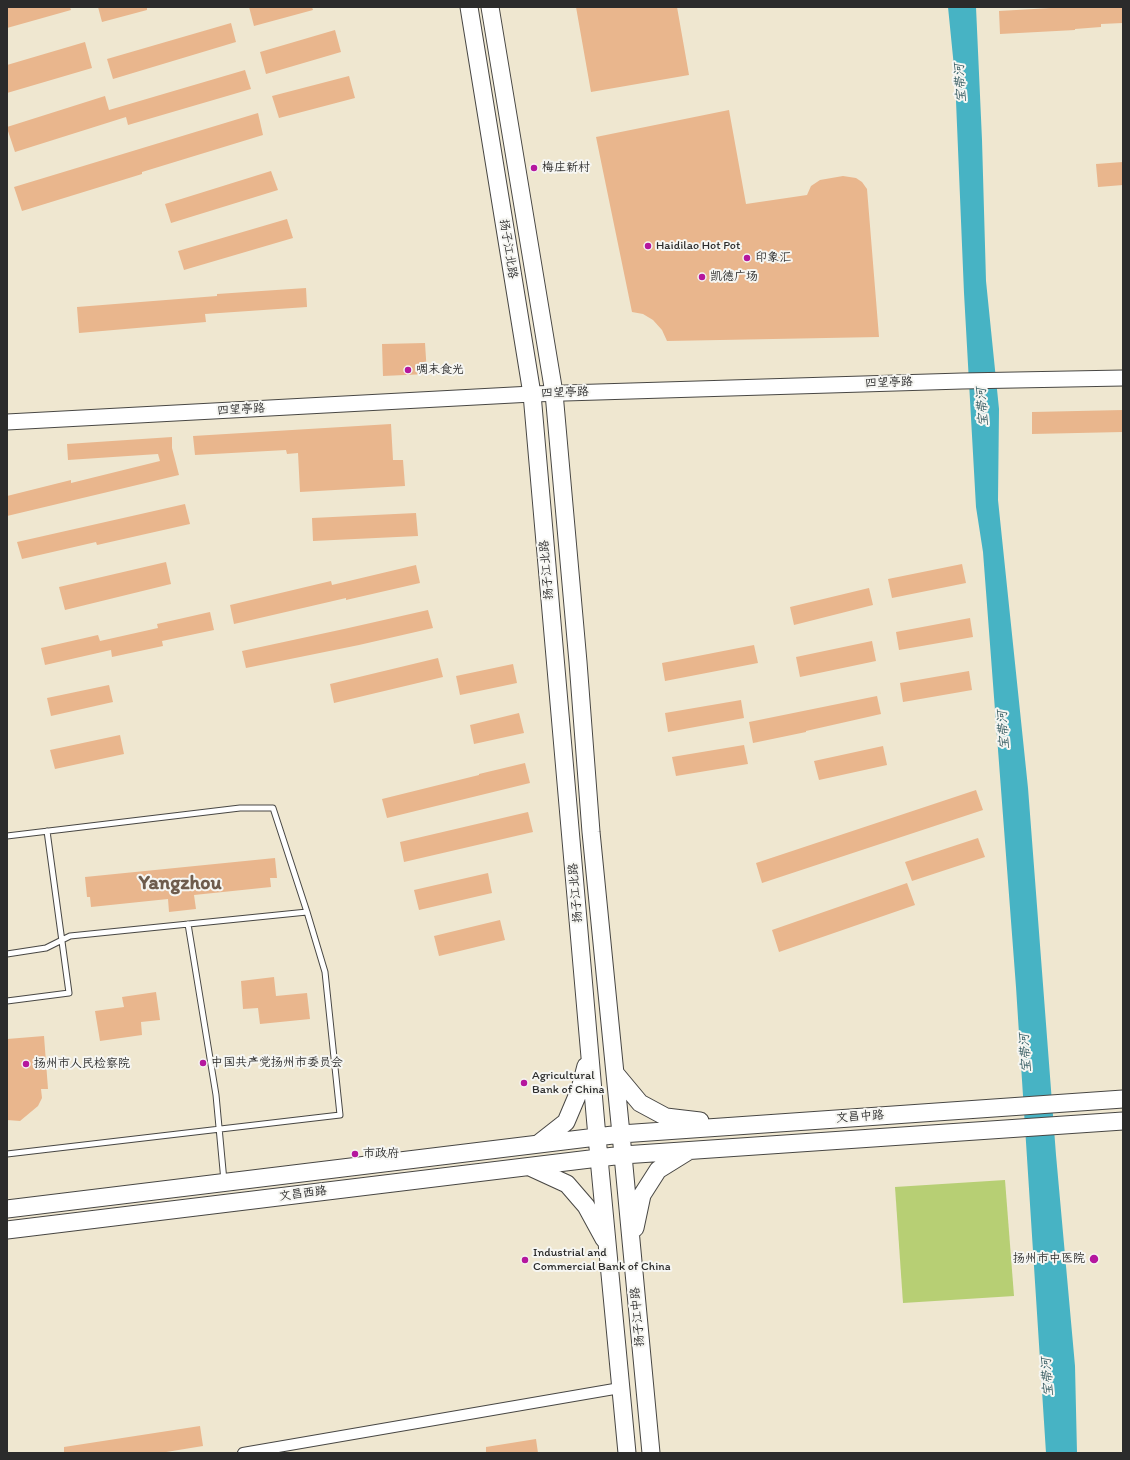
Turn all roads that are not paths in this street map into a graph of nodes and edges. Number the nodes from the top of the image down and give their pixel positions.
1 (469, 7) edge
2 (490, 7) edge
3 (1123, 378) edge
4 (554, 393) junction
5 (532, 394) junction
6 (7, 422) edge
7 (47, 831) junction
8 (7, 836) edge
9 (308, 912) junction
10 (188, 924) junction
11 (62, 940) junction
12 (7, 954) edge
13 (7, 1001) edge
14 (590, 1050) junction
15 (615, 1073) junction
16 (1123, 1099) edge
17 (1123, 1120) edge
18 (745, 1126) junction
19 (219, 1129) junction
20 (621, 1134) junction
21 (597, 1137) junction
22 (537, 1144) junction
23 (689, 1151) junction
24 (7, 1154) edge
25 (623, 1155) junction
26 (599, 1158) junction
27 (529, 1167) junction
28 (224, 1183) junction
29 (7, 1209) edge
30 (7, 1230) edge
31 (607, 1246) junction
32 (631, 1248) junction
33 (620, 1388) junction
34 (243, 1453) edge
35 (627, 1453) edge
36 (651, 1453) edge

1 - 5 main road, 扬子江北路
2 - 4 main road, 扬子江北路
3 - 4 street, 四望亭路
4 - 5 street, 四望亭路
4 - 15 main road, 扬子江北路
5 - 6 street, 四望亭路
5 - 14 main road, 扬子江北路
7 - 8 lane
7 - 9 lane
7 - 11 lane
9 - 10 lane
9 - 19 lane
10 - 11 lane
10 - 19 lane
11 - 12 lane
11 - 13 lane
14 - 21 main road, 扬子江北路
14 - 22 main road
15 - 18 main road
15 - 20 main road, 扬子江北路
16 - 18 main road, 文昌中路
17 - 23 main road, 文昌中路
18 - 20 main road, 文昌中路
19 - 24 lane
19 - 28 lane
20 - 21 main road, 文昌中路
20 - 25 main road, 扬子江中路
21 - 22 main road, 文昌西路
21 - 26 main road, 扬子江中路
22 - 28 main road, 文昌西路
23 - 25 main road, 文昌中路
23 - 32 main road
25 - 26 main road, 文昌中路
25 - 32 main road, 扬子江中路
26 - 27 main road, 文昌西路
26 - 31 main road, 扬子江中路
27 - 30 main road, 文昌西路
27 - 31 main road
28 - 29 main road, 文昌西路
31 - 33 main road, 扬子江中路
32 - 36 main road, 扬子江中路
33 - 34 street
33 - 35 main road, 扬子江中路

